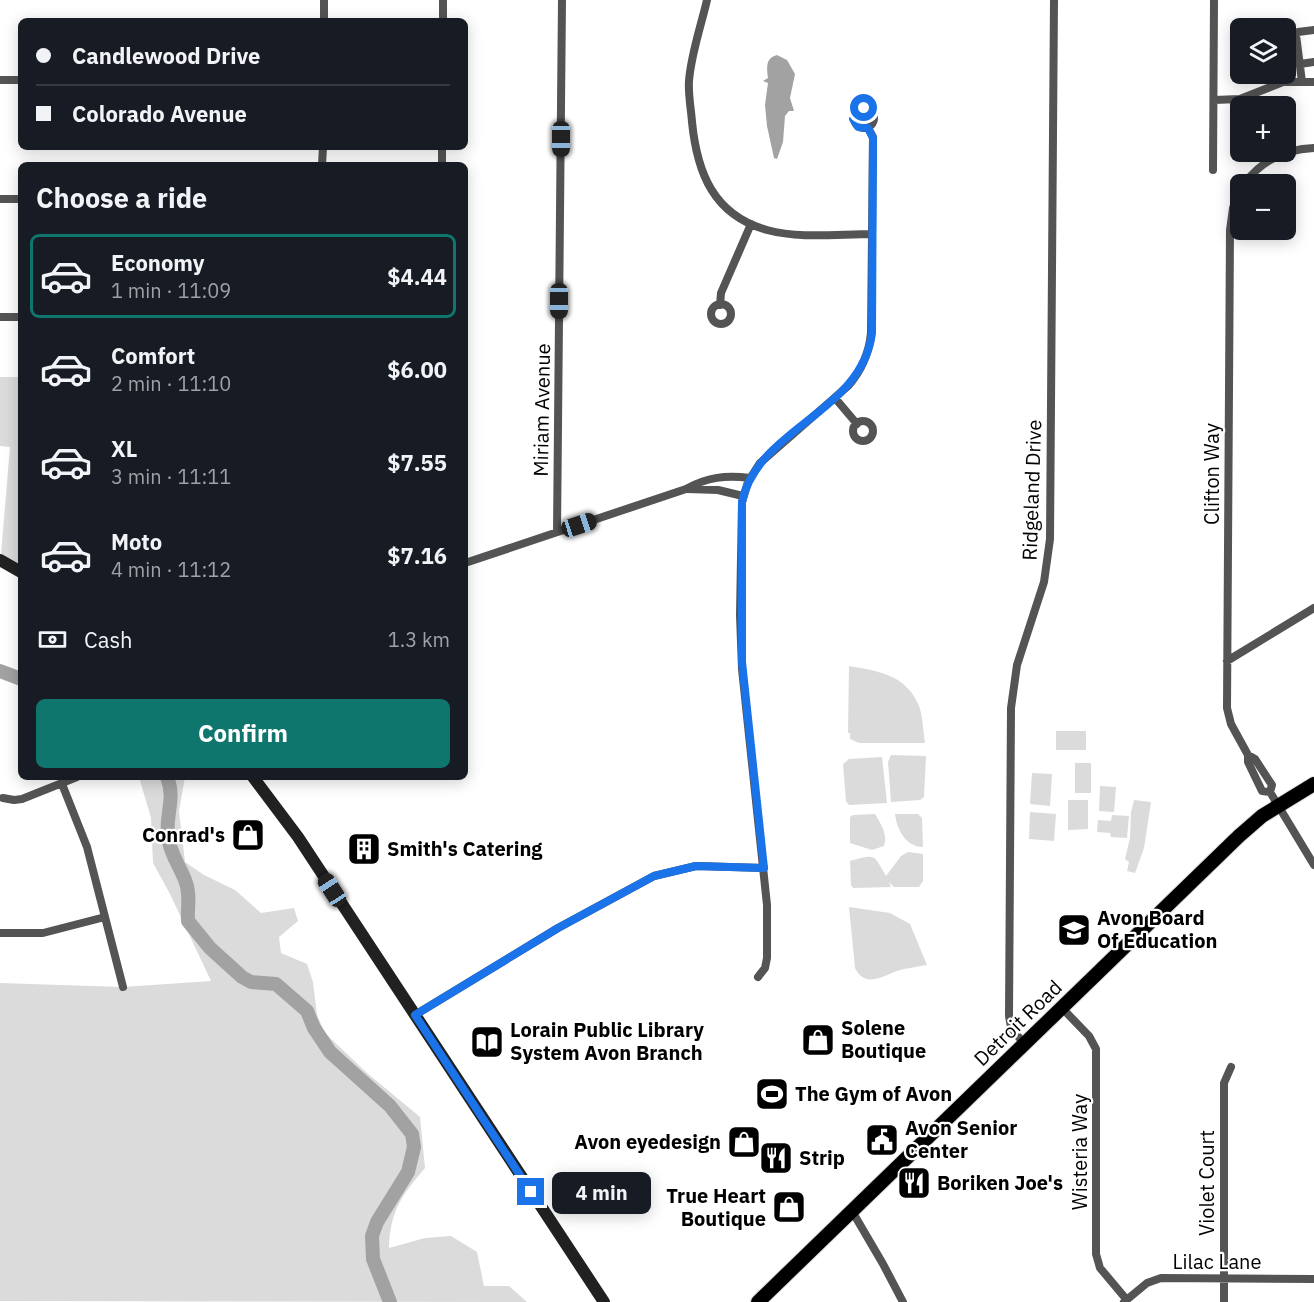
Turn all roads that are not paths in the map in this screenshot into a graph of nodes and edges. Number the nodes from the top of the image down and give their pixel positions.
1 (324, 0) edge
2 (443, 0) edge
3 (562, 0) edge
4 (707, 0) edge
5 (1054, 0) edge
6 (1214, 0) edge
7 (324, 18) edge
8 (443, 18) edge
9 (1314, 30) edge
10 (1314, 62) edge
11 (1300, 64) junction
12 (0, 80) edge
13 (18, 80) edge
14 (1302, 82) junction
15 (1314, 82) edge
16 (1214, 100) junction
17 (868, 128) dead end
18 (1314, 148) edge
19 (1213, 170) dead end
20 (1253, 174) edge
21 (0, 199) edge
22 (18, 199) edge
23 (751, 224) junction
24 (1230, 230) edge
25 (872, 234) junction
26 (720, 305) dead end
27 (0, 317) edge
28 (18, 317) edge
29 (835, 398) junction
30 (857, 424) dead end
31 (750, 478) junction
32 (686, 489) junction
33 (743, 496) junction
34 (557, 532) junction
35 (0, 560) edge
36 (468, 562) edge
37 (18, 570) edge
38 (1314, 608) edge
39 (1227, 661) junction
40 (71, 780) edge
41 (255, 780) edge
42 (62, 784) junction
43 (1314, 784) edge
44 (3, 798) dead end
45 (1278, 806) junction
46 (1314, 865) edge
47 (764, 868) junction
48 (105, 917) junction
49 (0, 933) edge
50 (758, 976) dead end
51 (123, 987) dead end
52 (1062, 1008) junction
53 (415, 1015) junction
54 (1024, 1044) junction
55 (1231, 1066) dead end
56 (852, 1211) junction
57 (1224, 1279) junction
58 (1314, 1280) edge
59 (1125, 1301) edge
60 (604, 1302) edge
61 (758, 1302) edge
62 (903, 1302) edge
63 (1224, 1302) edge

1 - 7 street
2 - 8 street
3 - 34 street, Miriam Avenue
4 - 23 street
5 - 54 street, Ridgeland Drive
6 - 16 street
9 - 11 street
10 - 11 street
11 - 14 street
12 - 13 street
14 - 15 street
14 - 16 street
16 - 19 street
17 - 25 street
18 - 20 street
21 - 22 street
23 - 25 street
23 - 26 street
24 - 39 street, Clifton Way
25 - 29 street
27 - 28 street
29 - 30 street
29 - 31 street
31 - 32 street
31 - 33 street
32 - 33 street
32 - 34 street
33 - 47 street
34 - 36 street
35 - 37 main road
38 - 39 street
39 - 45 street, Clifton Way
40 - 42 street
41 - 53 main road
42 - 44 street
42 - 48 street
43 - 45 main road, Detroit Road
45 - 46 street, Clifton Way
45 - 52 main road, Detroit Road
47 - 50 street
47 - 53 street
48 - 49 street
48 - 51 street
52 - 54 main road, Detroit Road
52 - 59 street, Wisteria Way
53 - 60 main road
54 - 56 main road, Detroit Road
55 - 57 street, Violet Court
56 - 61 main road, Detroit Road
56 - 62 street
57 - 58 street, Lilac Lane
57 - 59 street, Lilac Lane
57 - 63 street, Violet Court

